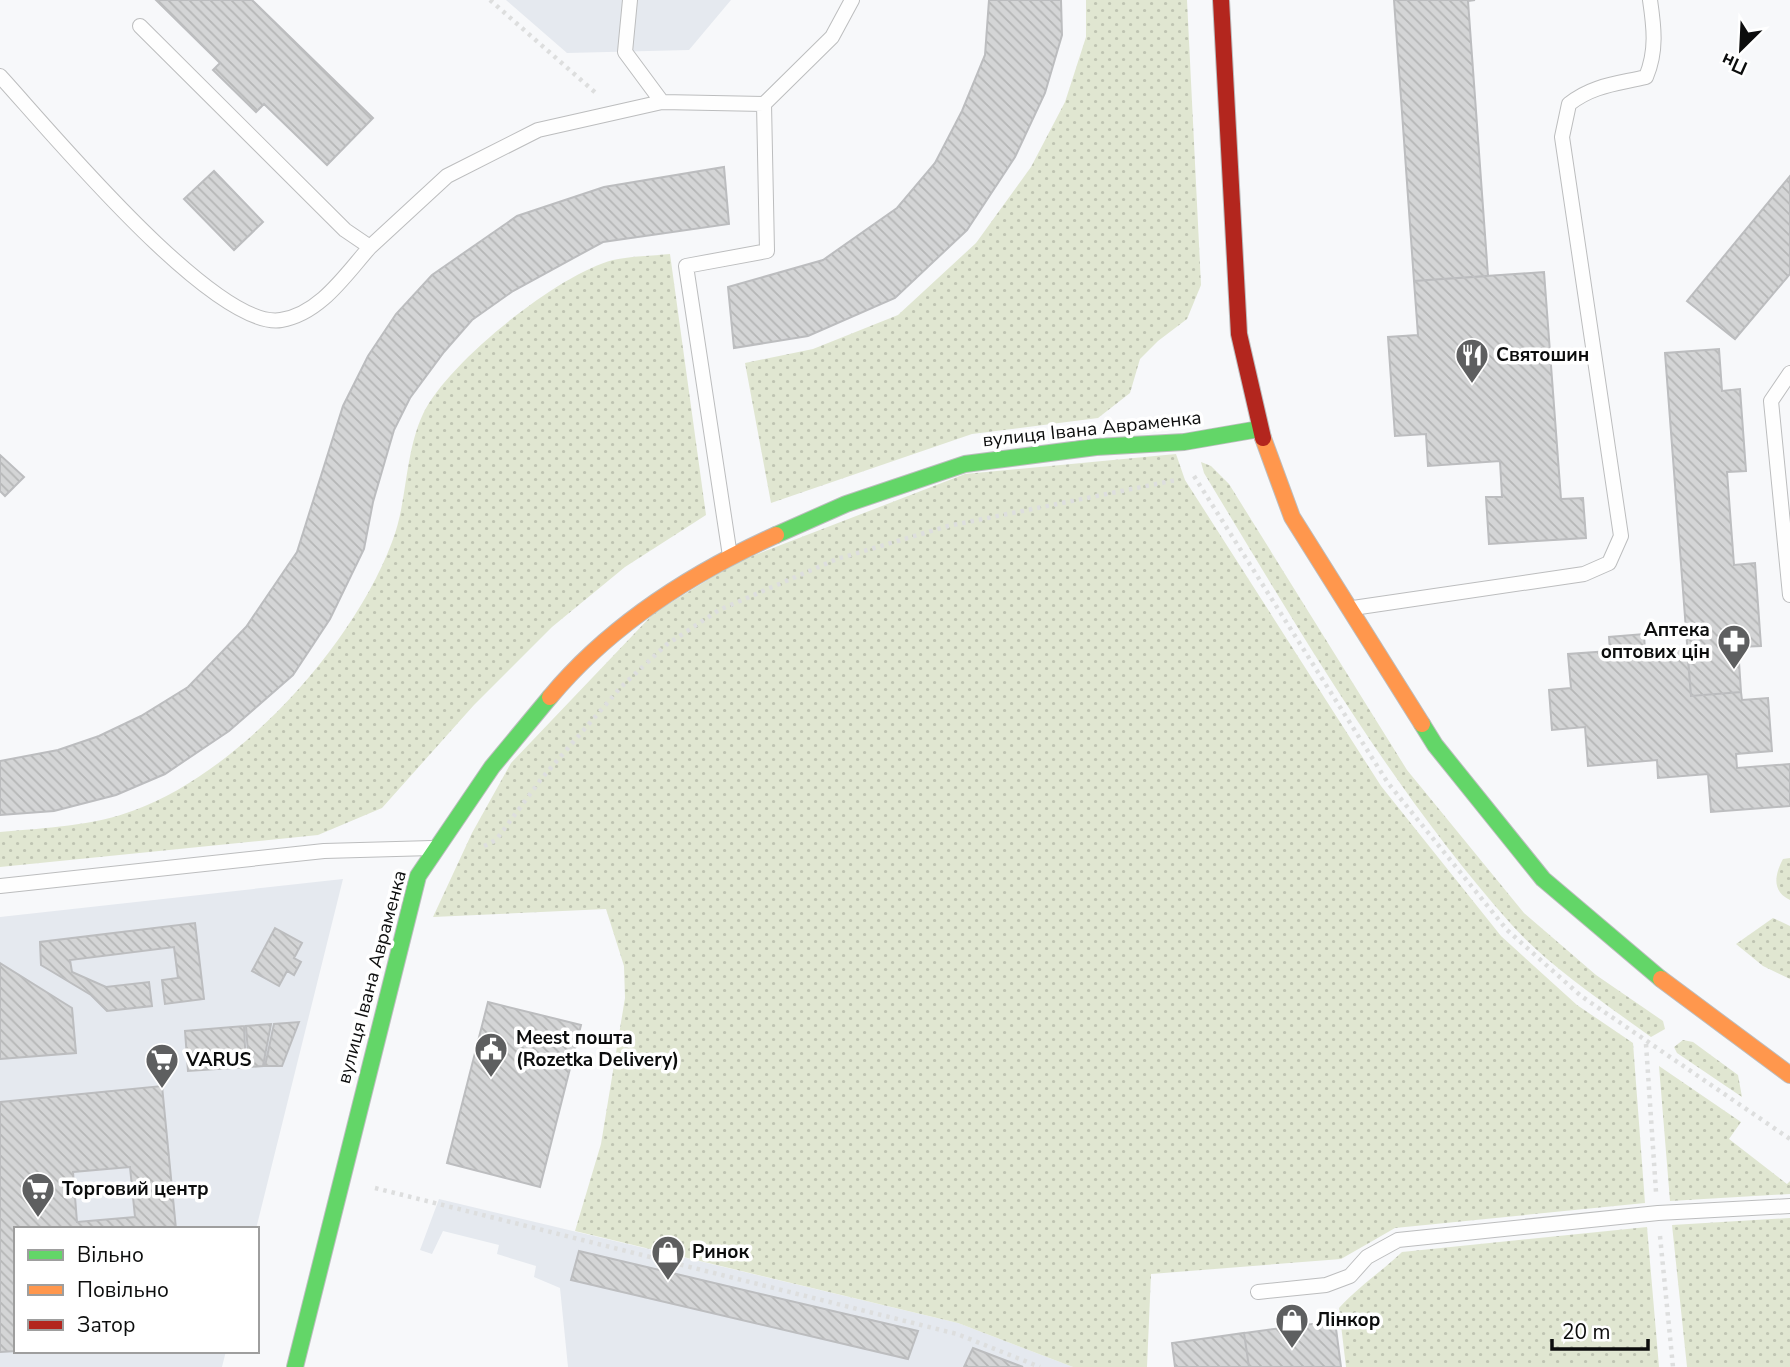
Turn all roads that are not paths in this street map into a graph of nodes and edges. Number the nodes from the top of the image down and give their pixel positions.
1 (630, 0) edge
2 (852, 0) edge
3 (1222, 0) edge
4 (1650, 0) edge
5 (140, 26) dead end
6 (0, 76) edge
7 (662, 102) junction
8 (764, 103) junction
9 (370, 247) junction
10 (1790, 373) edge
11 (1259, 429) junction
12 (730, 556) junction
13 (1790, 595) edge
14 (1348, 608) junction
15 (434, 848) junction
16 (0, 887) edge
17 (1790, 1075) edge
18 (1790, 1206) edge
19 (1258, 1292) dead end
20 (295, 1367) edge

1 - 7 lane
2 - 8 lane
3 - 11 street
4 - 14 lane
5 - 9 lane
6 - 9 lane
7 - 8 lane
7 - 9 lane
8 - 12 lane
10 - 13 lane
11 - 12 street, вулиця Івана Авраменка
11 - 14 street
12 - 15 street, вулиця Івана Авраменка
14 - 17 street
15 - 16 lane
15 - 20 street, вулиця Івана Авраменка
18 - 19 lane

